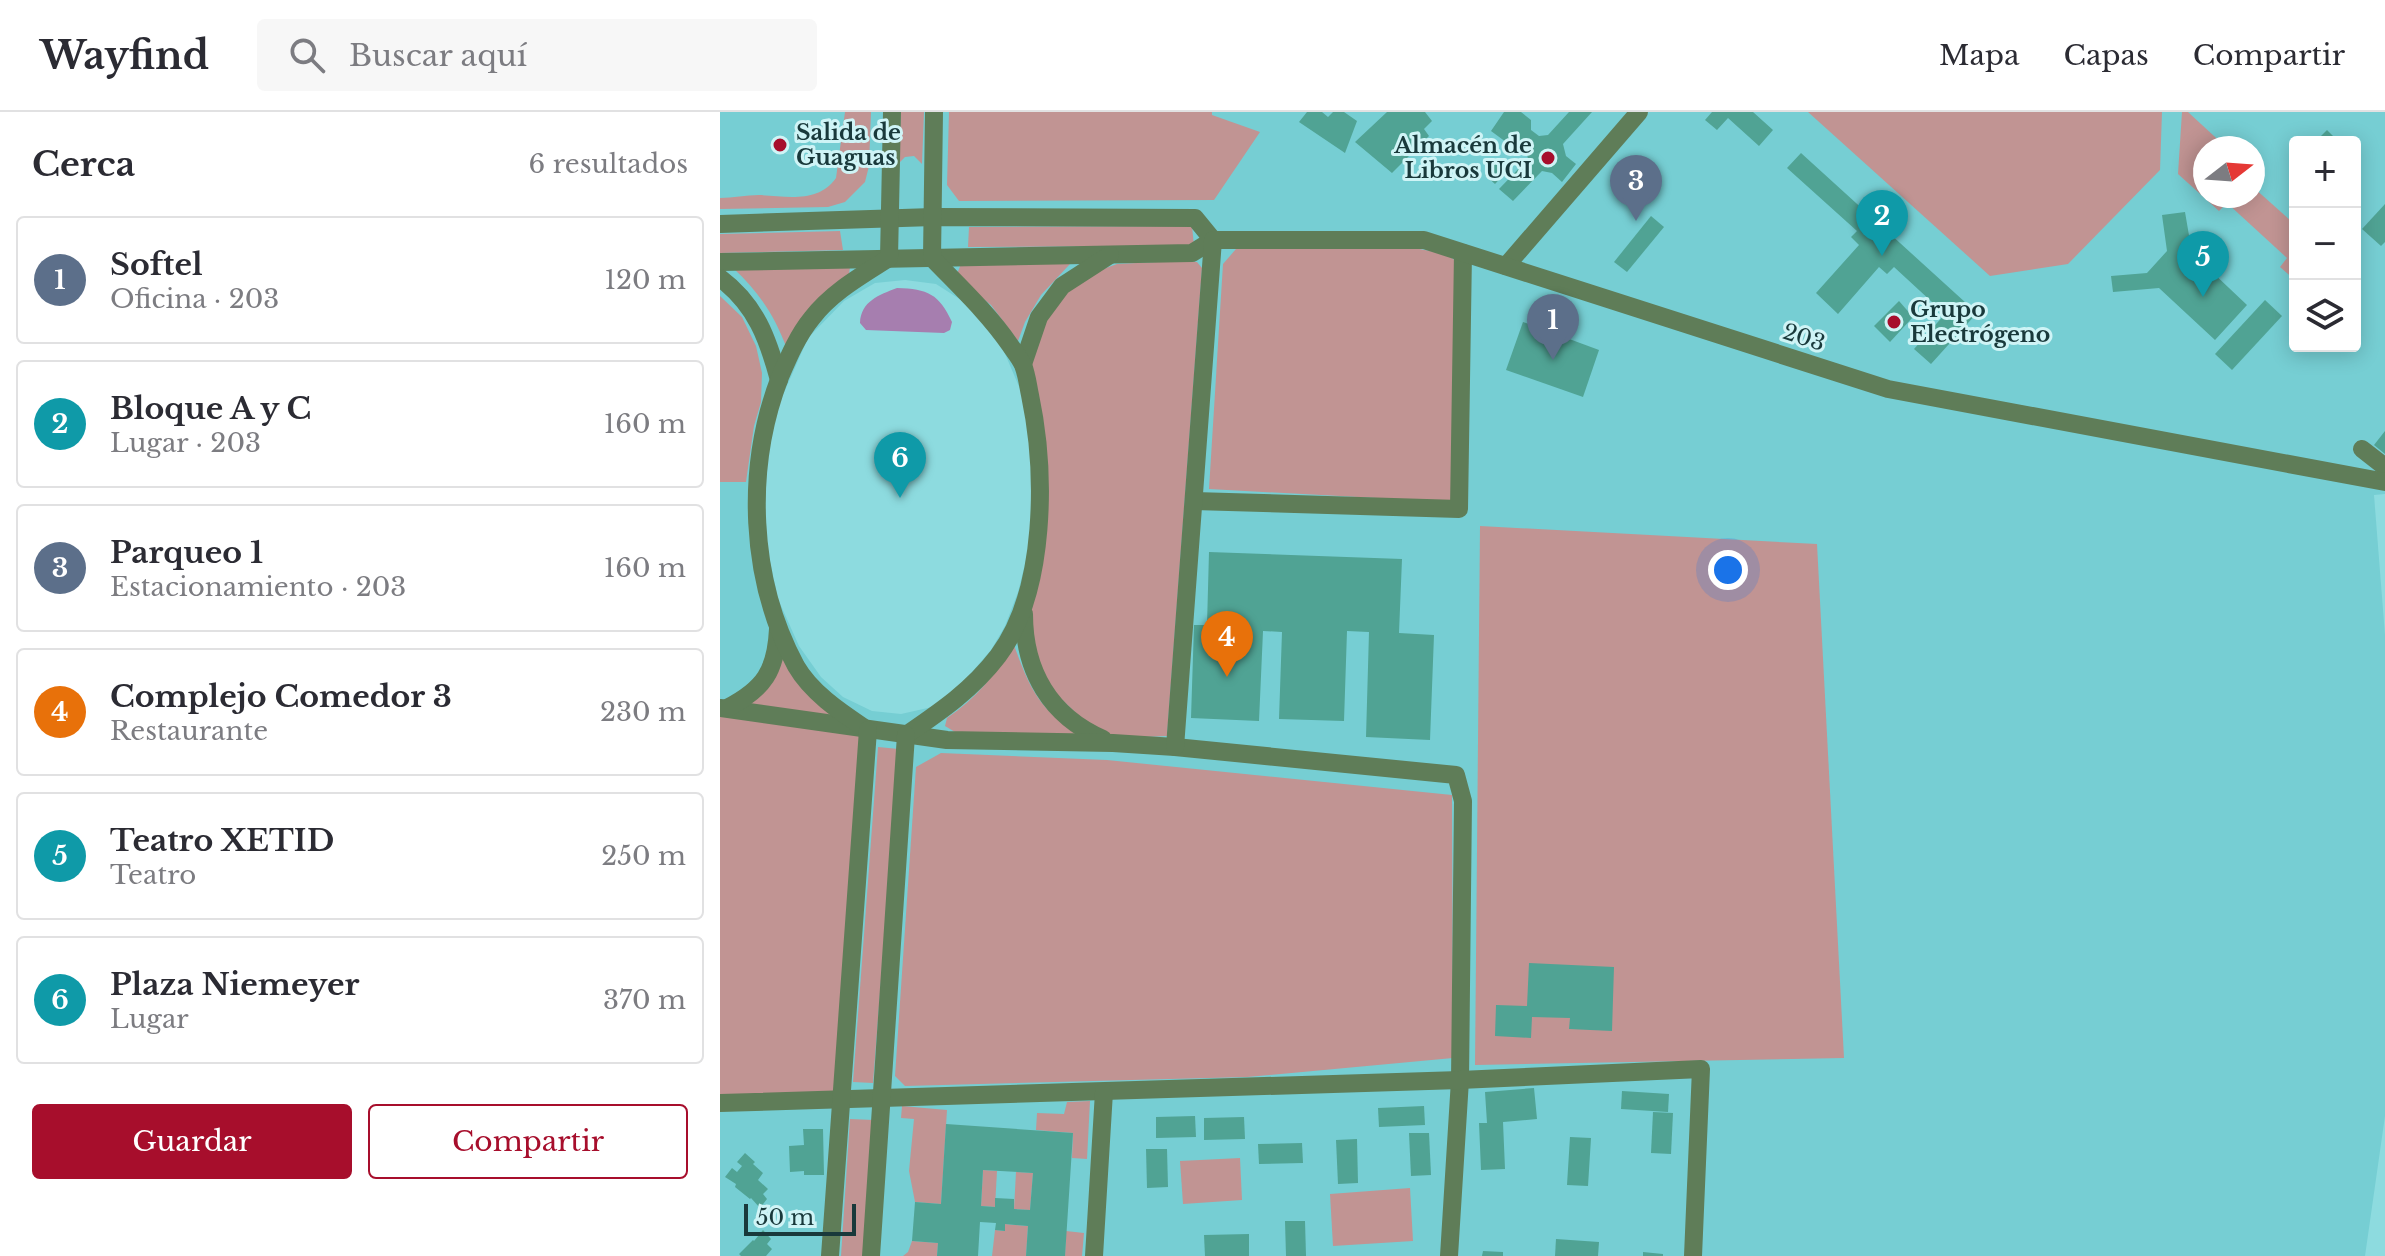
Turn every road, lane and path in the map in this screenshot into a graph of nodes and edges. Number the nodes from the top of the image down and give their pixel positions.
1 (892, 112) edge
2 (934, 112) edge
3 (1639, 112) edge
4 (933, 217) junction
5 (890, 219) junction
6 (720, 224) edge
7 (1213, 240) junction
8 (1463, 253) junction
9 (1110, 255) junction
10 (889, 258) junction
11 (932, 258) junction
12 (720, 262) edge
13 (1506, 266) junction
14 (720, 278) edge
15 (1023, 364) junction
16 (779, 380) junction
17 (2362, 449) dead end
18 (2385, 467) edge
19 (2385, 482) edge
20 (1194, 501) junction
21 (1024, 606) junction
22 (778, 623) junction
23 (724, 708) edge
24 (868, 730) junction
25 (906, 735) junction
26 (1113, 743) junction
27 (1175, 747) junction
28 (1460, 1080) junction
29 (1104, 1092) junction
30 (881, 1099) junction
31 (841, 1100) junction
32 (720, 1103) edge
33 (830, 1256) edge
34 (871, 1256) edge
35 (1094, 1256) edge
36 (1449, 1256) edge
37 (1693, 1256) edge

1 - 5 street
2 - 4 street
3 - 13 street
4 - 5 street
4 - 7 street
4 - 11 street
5 - 6 street
5 - 10 street
7 - 8 street, 203
7 - 9 street
7 - 20 street
8 - 13 street, 203
8 - 20 street
9 - 11 street
9 - 15 street
10 - 11 street
10 - 12 street
10 - 16 street
11 - 15 street
13 - 19 street, 203
14 - 16 street
15 - 21 street
16 - 22 street
17 - 18 street
20 - 27 street
21 - 25 street
21 - 26 street
22 - 23 street
22 - 24 street
23 - 24 street
24 - 25 street
24 - 31 street
25 - 26 street
25 - 30 street
26 - 27 street
27 - 28 street
28 - 29 street
28 - 36 street
28 - 37 street
29 - 30 street
29 - 35 street
30 - 31 street
30 - 34 street
31 - 32 street
31 - 33 street

